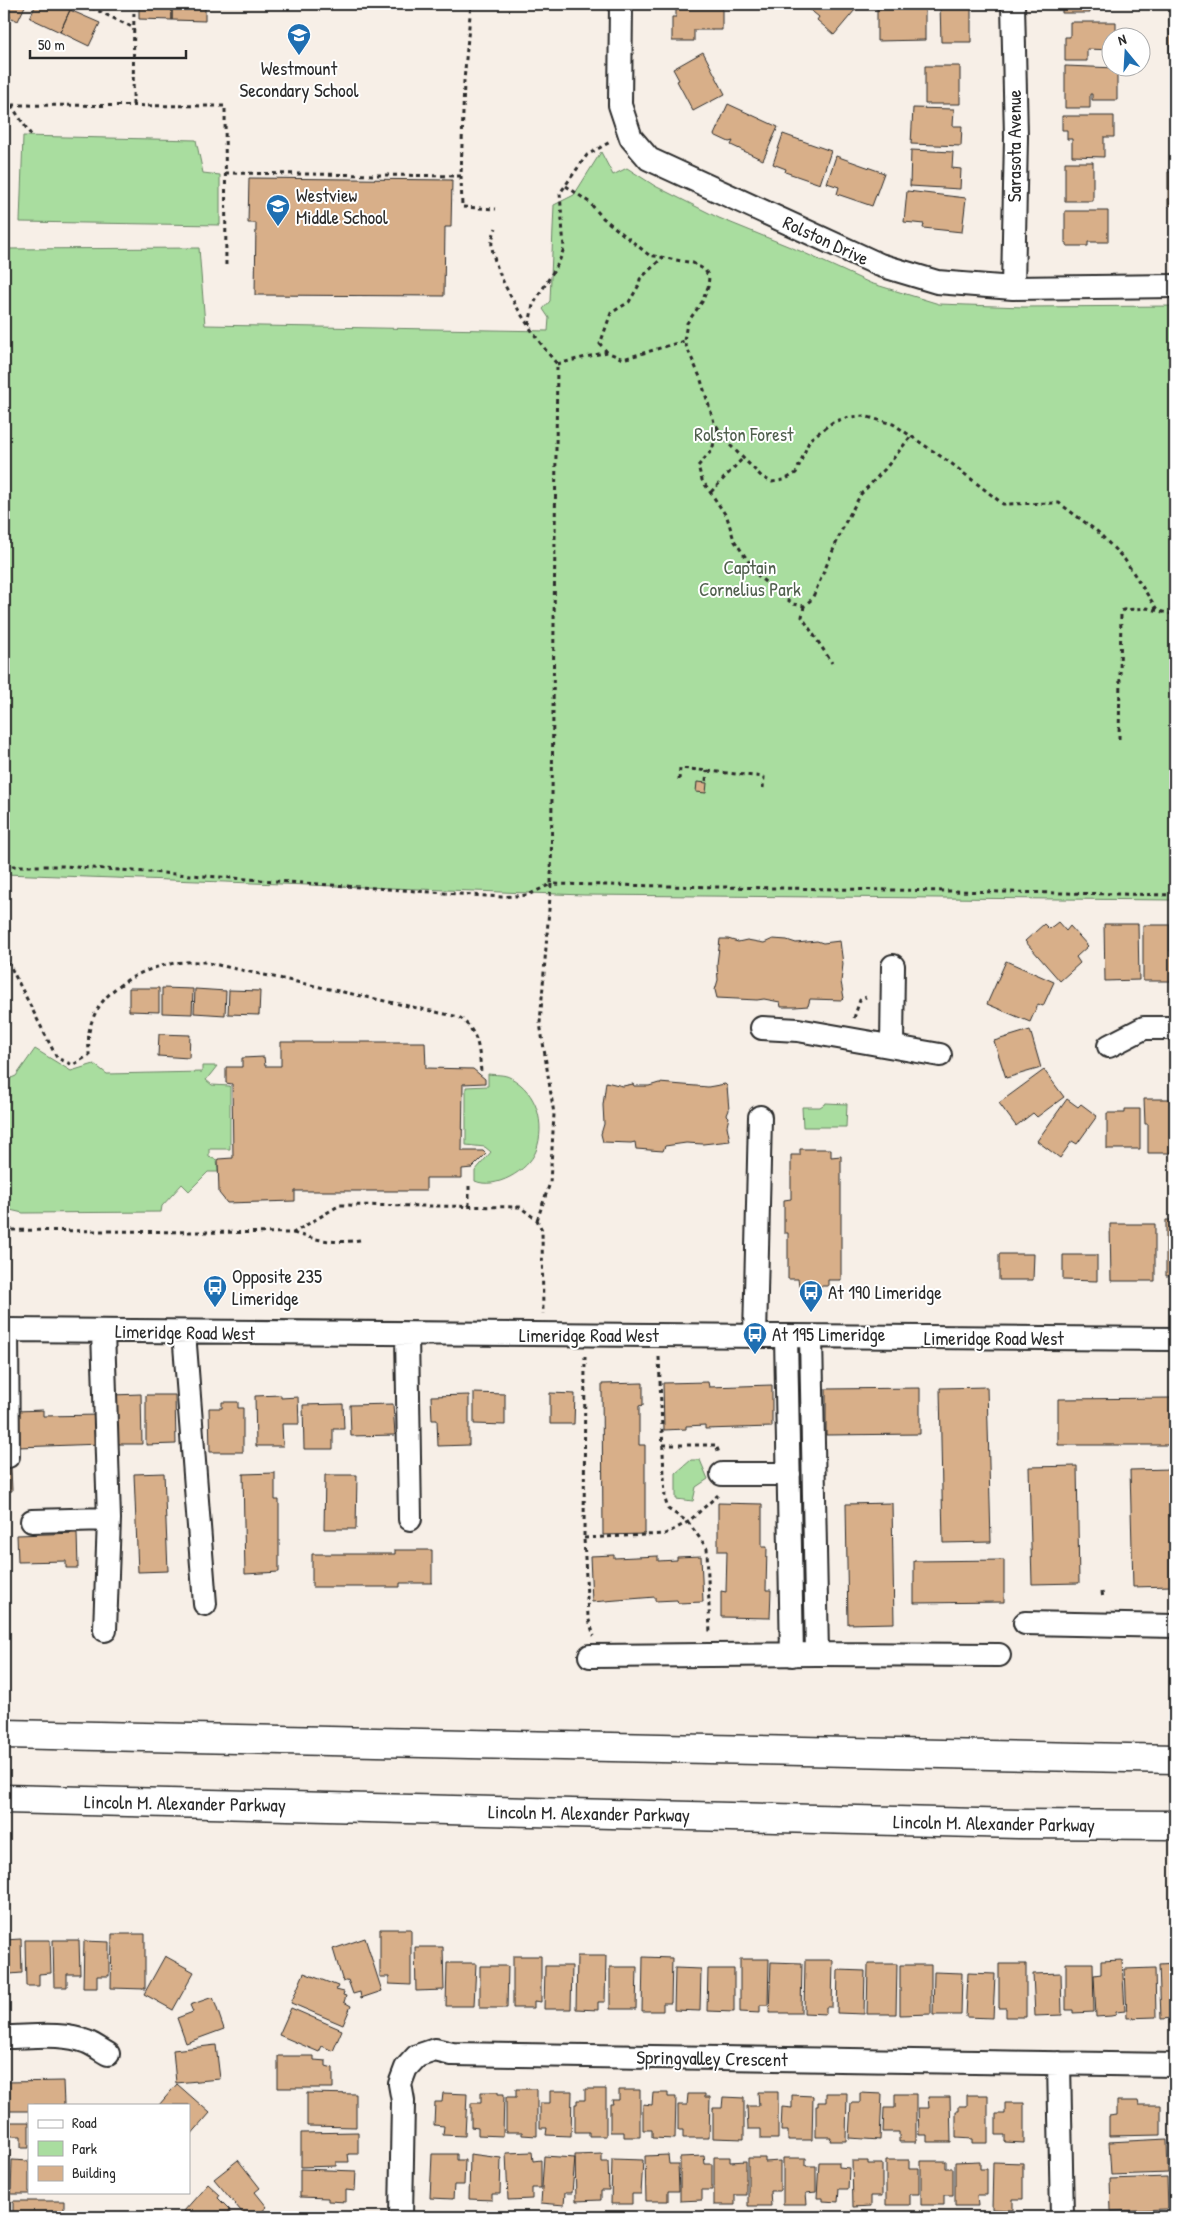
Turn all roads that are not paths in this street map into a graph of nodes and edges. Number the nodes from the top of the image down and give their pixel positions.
1 (622, 4) edge
2 (1013, 4) edge
3 (1175, 286) edge
4 (1013, 288) junction
5 (893, 966) dead end
6 (762, 1028) dead end
7 (1175, 1028) edge
8 (892, 1046) junction
9 (1109, 1046) dead end
10 (940, 1055) dead end
11 (760, 1117) dead end
12 (5, 1330) edge
13 (103, 1331) junction
14 (184, 1332) junction
15 (407, 1334) junction
16 (754, 1337) junction
17 (786, 1337) junction
18 (811, 1337) junction
19 (1175, 1340) edge
20 (4, 1456) edge
21 (722, 1474) road end
22 (789, 1474) junction
23 (109, 1519) junction
24 (410, 1519) dead end
25 (32, 1521) dead end
26 (205, 1604) dead end
27 (1025, 1623) dead end
28 (1175, 1626) edge
29 (105, 1630) dead end
30 (818, 1654) junction
31 (792, 1655) junction
32 (999, 1655) dead end
33 (590, 1656) road end
34 (4, 1734) edge
35 (1175, 1759) edge
36 (4, 1799) edge
37 (1175, 1825) edge
38 (4, 2037) edge
39 (108, 2054) dead end
40 (1058, 2063) junction
41 (1175, 2065) edge
42 (401, 2217) edge
43 (1062, 2217) edge

1 - 4 street, Rolston Drive
2 - 4 street, Sarasota Avenue
3 - 4 street, Rolston Drive
5 - 8 street
6 - 8 street
7 - 9 street
8 - 10 street
11 - 16 street
12 - 13 street, Limeridge Road West
12 - 20 street
13 - 14 street, Limeridge Road West
13 - 23 street
14 - 15 street, Limeridge Road West
14 - 26 street
15 - 16 street, Limeridge Road West
15 - 24 street
16 - 17 street, Limeridge Road West
17 - 18 street, Limeridge Road West
17 - 22 street
18 - 19 street, Limeridge Road West
18 - 30 street
21 - 22 street
22 - 31 street
23 - 25 street
23 - 29 street
27 - 28 street
30 - 31 street
30 - 32 street
31 - 33 street
34 - 35 highway
36 - 37 highway, Lincoln M. Alexander Parkway
38 - 39 street
40 - 41 street, Springvalley Crescent
40 - 42 street, Springvalley Crescent
40 - 43 street

